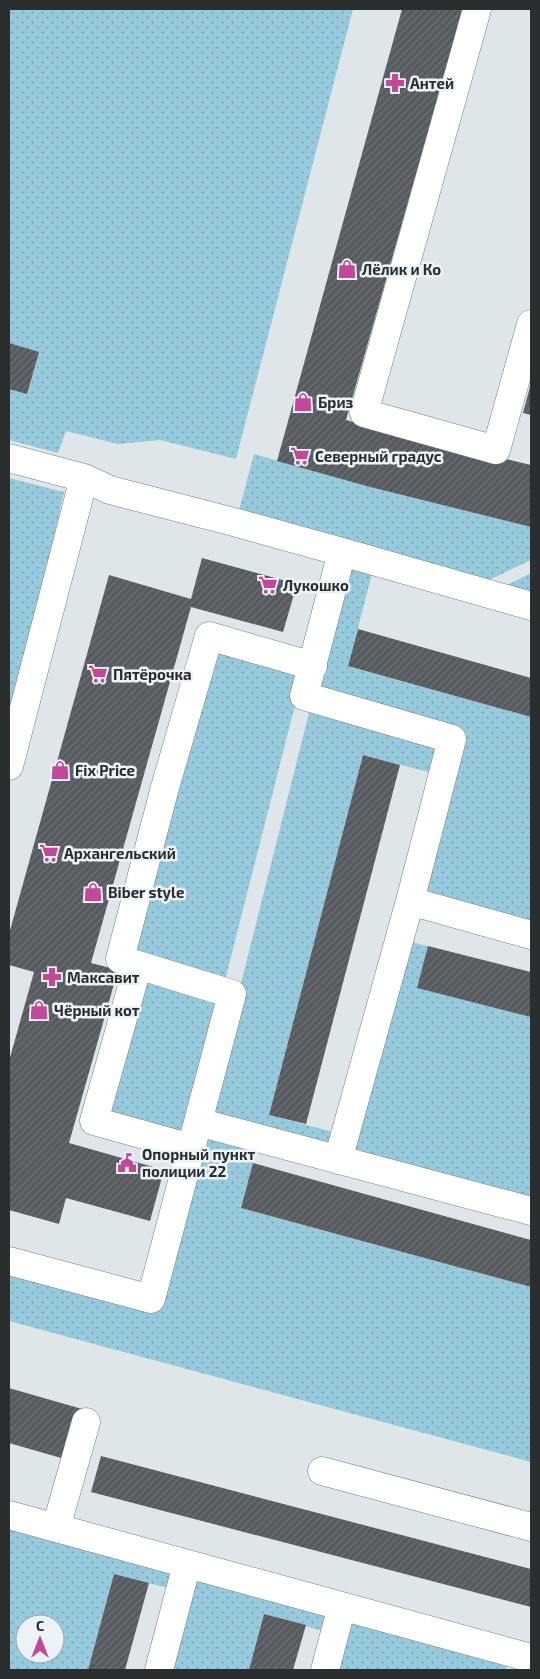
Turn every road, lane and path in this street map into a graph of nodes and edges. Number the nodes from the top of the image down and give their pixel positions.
1 (477, 9) edge
2 (531, 324) edge
3 (9, 458) edge
4 (84, 478) junction
5 (342, 552) junction
6 (531, 606) edge
7 (313, 666) junction
8 (9, 766) edge
9 (410, 901) junction
10 (531, 935) edge
11 (138, 964) junction
12 (198, 1122) junction
13 (191, 1148) junction
14 (338, 1160) junction
15 (531, 1210) edge
16 (9, 1261) edge
17 (86, 1422) dead end
18 (322, 1471) dead end
19 (9, 1515) edge
20 (531, 1527) edge
21 (56, 1528) junction
22 (187, 1564) junction
23 (342, 1606) junction
24 (521, 1661) edge
25 (159, 1670) edge
26 (325, 1670) edge

1 - 2 lane
3 - 4 lane
4 - 5 lane
4 - 8 lane
5 - 6 lane
5 - 7 lane
7 - 9 lane
7 - 11 lane
9 - 10 lane
9 - 14 lane
11 - 12 lane
11 - 13 lane
12 - 13 lane
12 - 14 lane
13 - 16 lane
14 - 15 lane
17 - 21 lane
18 - 20 lane
19 - 21 lane
21 - 22 lane
22 - 23 lane
22 - 25 lane
23 - 24 lane
23 - 26 lane

